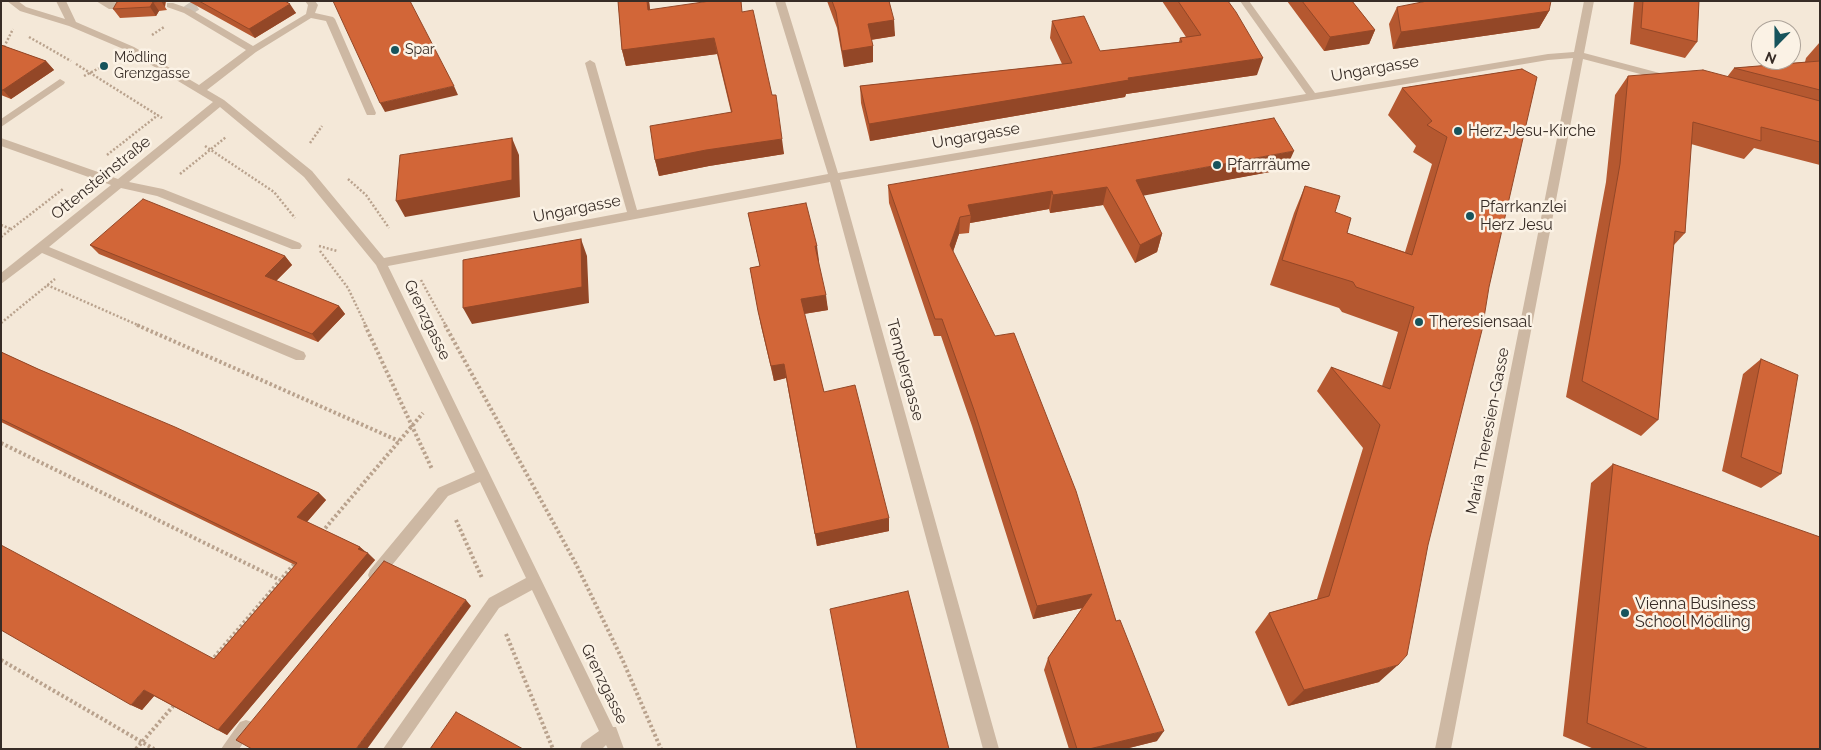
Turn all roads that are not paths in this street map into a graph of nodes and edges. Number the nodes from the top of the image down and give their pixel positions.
1 (11, 1) edge
2 (61, 1) edge
3 (100, 1) edge
4 (309, 1) edge
5 (780, 1) edge
6 (1244, 1) edge
7 (1589, 1) edge
8 (170, 5) dead end
9 (127, 6) edge
10 (310, 15) junction
11 (72, 24) junction
12 (253, 50) junction
13 (1578, 55) junction
14 (590, 63) dead end
15 (1679, 81) edge
16 (60, 82) dead end
17 (201, 89) junction
18 (1312, 96) junction
19 (220, 102) junction
20 (370, 113) dead end
21 (1, 124) edge
22 (1, 142) edge
23 (834, 177) junction
24 (119, 184) junction
25 (633, 215) junction
26 (296, 246) dead end
27 (40, 248) junction
28 (381, 263) junction
29 (1, 280) edge
30 (300, 356) dead end
31 (484, 474) junction
32 (536, 580) junction
33 (368, 583) edge
34 (254, 719) edge
35 (610, 733) junction
36 (229, 749) edge
37 (391, 749) edge
38 (588, 749) edge
39 (616, 749) edge
40 (991, 749) edge
41 (1443, 749) edge

1 - 11 street, Grenzgasse
2 - 11 street
3 - 9 street
4 - 10 street
5 - 23 street, Templergasse
6 - 18 street
7 - 13 street, Maria Theresien-Gasse
8 - 12 street
10 - 12 street
10 - 20 street
11 - 17 street, Grenzgasse
12 - 17 street
13 - 15 street, Ungargasse
13 - 18 street, Ungargasse
13 - 41 street, Maria Theresien-Gasse
14 - 25 street
16 - 21 street
17 - 19 street, Grenzgasse
18 - 23 street, Ungargasse
19 - 24 street, Ottensteinstraße
19 - 28 street, Grenzgasse
22 - 24 street
23 - 25 street, Ungargasse
23 - 40 street, Templergasse
24 - 26 street
24 - 27 street, Ottensteinstraße
25 - 28 street, Ungargasse
27 - 29 street, Ottensteinstraße
27 - 30 street
28 - 31 street, Grenzgasse
31 - 32 street, Grenzgasse
31 - 33 street
32 - 35 street, Grenzgasse
32 - 37 street
34 - 36 street
35 - 38 street
35 - 39 street, Grenzgasse

